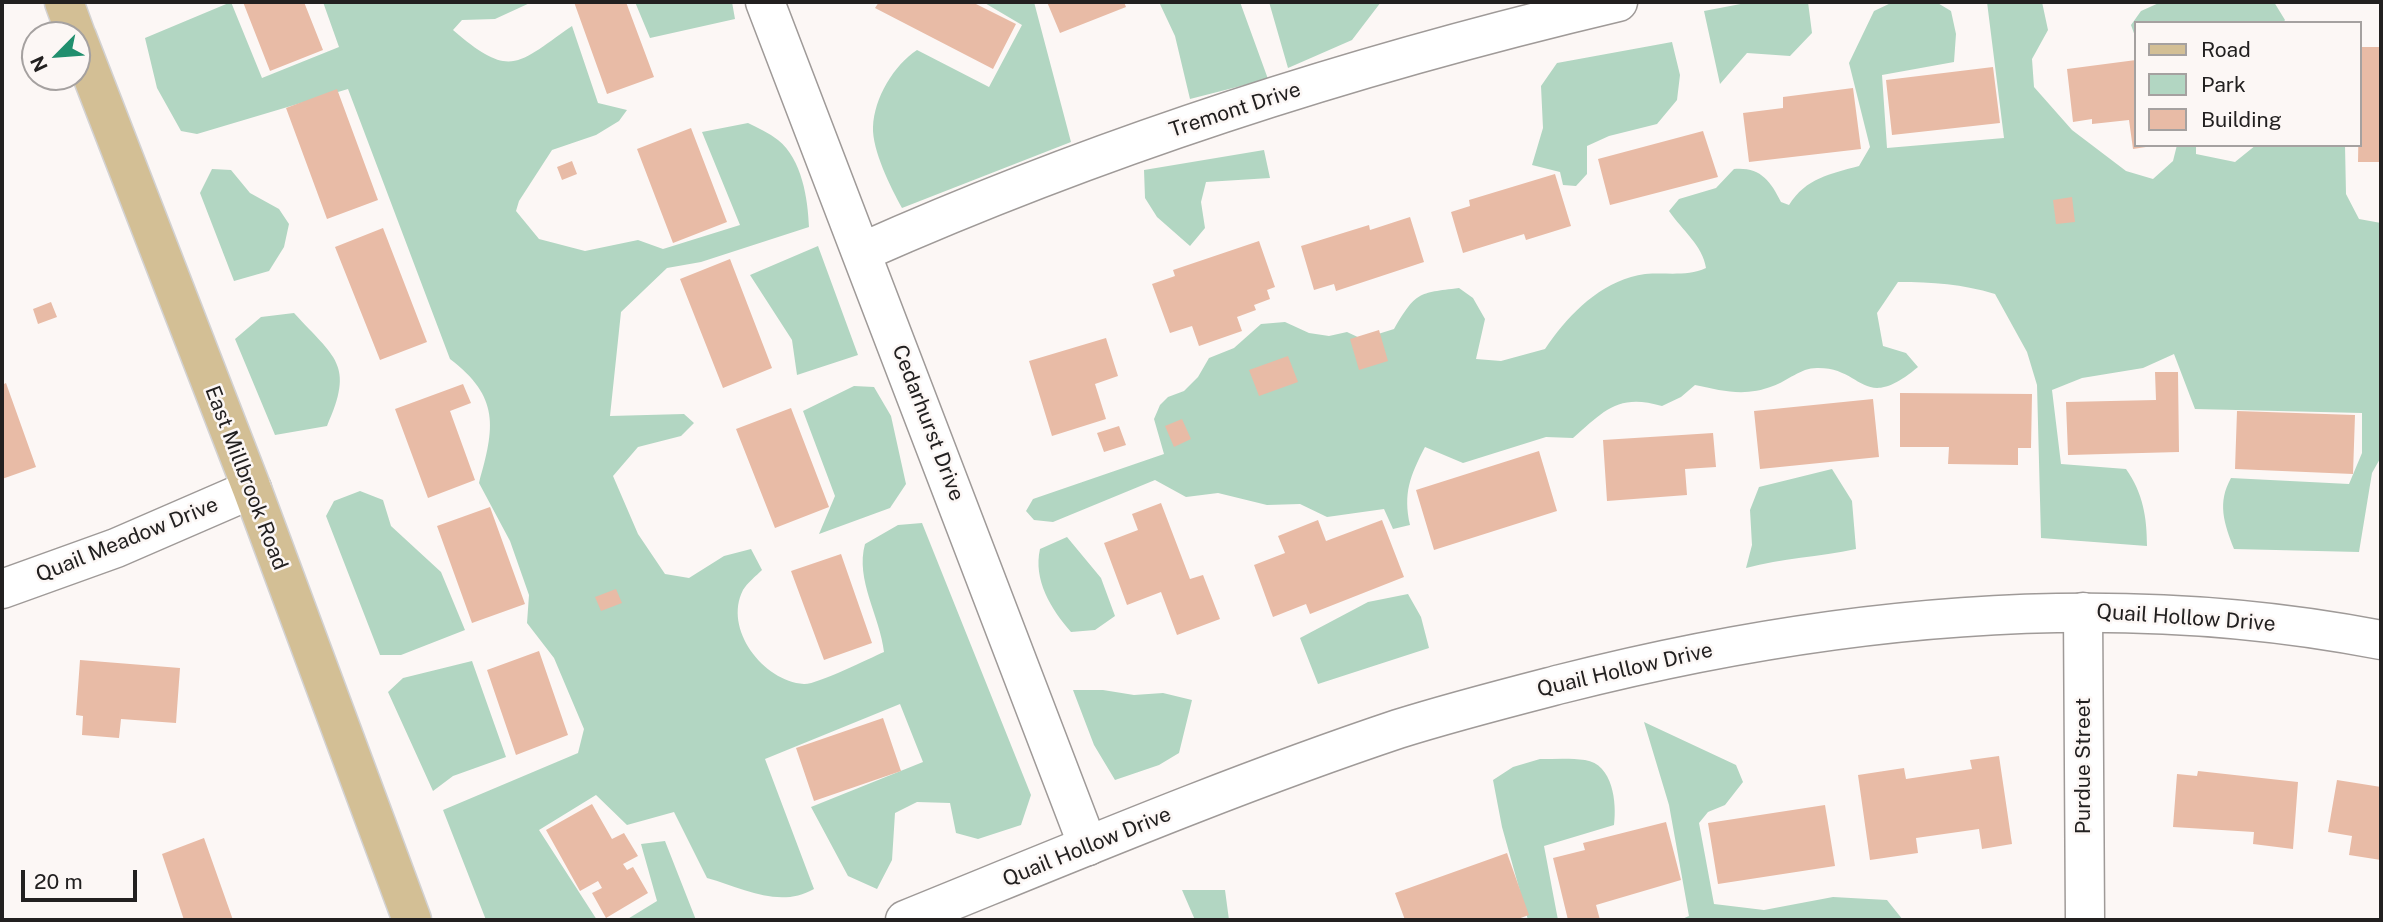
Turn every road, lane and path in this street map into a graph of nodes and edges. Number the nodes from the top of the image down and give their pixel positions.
1 (64, 2) edge
2 (765, 2) edge
3 (1618, 2) edge
4 (71, 21) edge
5 (91, 72) edge
6 (862, 252) junction
7 (252, 489) junction
8 (2, 589) edge
9 (2083, 612) junction
10 (2381, 640) edge
11 (1088, 846) junction
12 (412, 920) edge
13 (905, 920) edge
14 (2085, 920) edge

1 - 4 main road, East Millbrook Road
2 - 6 street, Cedarhurst Drive
3 - 6 street, Tremont Drive
5 - 7 main road, East Millbrook Road
6 - 11 street, Cedarhurst Drive
7 - 8 street, Quail Meadow Drive
7 - 12 main road, East Millbrook Road
9 - 10 street, Quail Hollow Drive
9 - 11 street, Quail Hollow Drive
9 - 14 street, Purdue Street
11 - 13 street, Quail Hollow Drive

